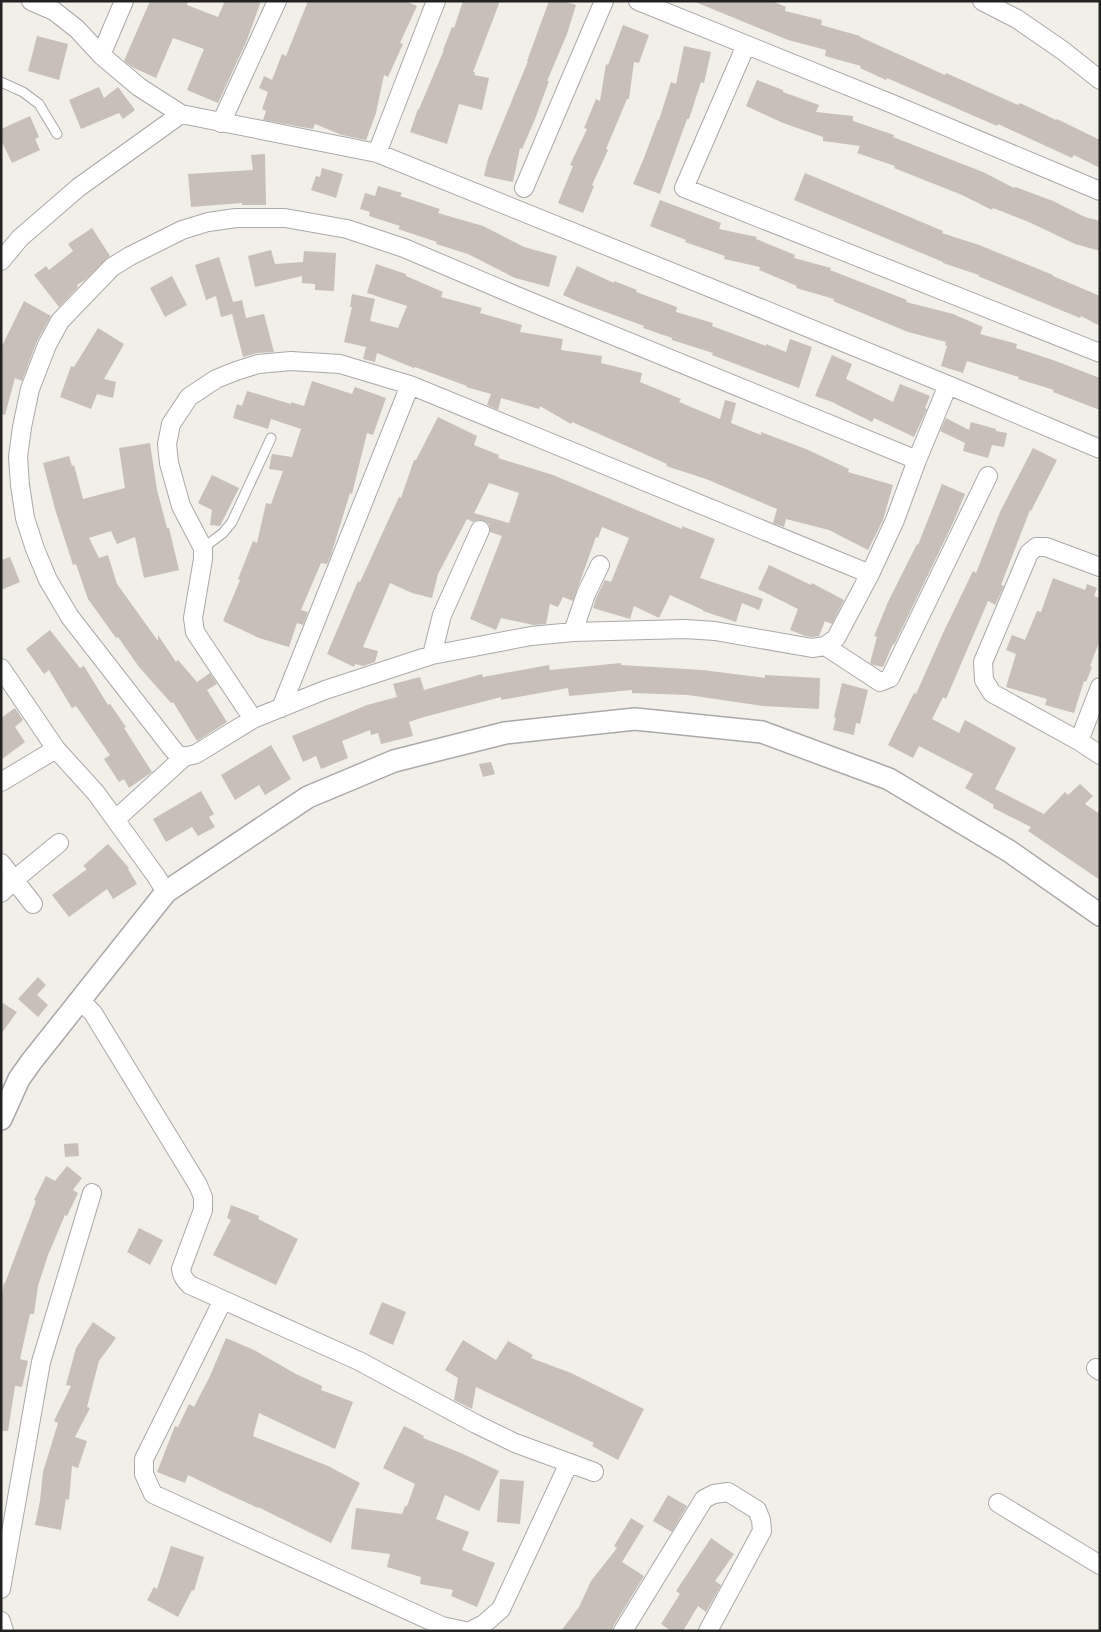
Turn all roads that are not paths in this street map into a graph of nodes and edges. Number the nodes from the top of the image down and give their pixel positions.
1 (31, 1) edge
2 (124, 1) edge
3 (277, 1) edge
4 (436, 1) edge
5 (604, 1) edge
6 (638, 1) edge
7 (982, 1) edge
8 (746, 45) junction
9 (100, 55) junction
10 (1100, 80) edge
11 (1, 82) edge
12 (181, 114) junction
13 (221, 123) junction
14 (57, 134) dead end
15 (376, 153) junction
16 (524, 188) dead end
17 (1100, 191) edge
18 (1, 261) edge
19 (1100, 353) edge
20 (410, 385) junction
21 (948, 385) junction
22 (271, 438) dead end
23 (1100, 449) edge
24 (917, 460) junction
25 (988, 476) dead end
26 (480, 530) dead end
27 (202, 548) junction
28 (600, 565) dead end
29 (1100, 567) edge
30 (870, 574) junction
31 (573, 632) junction
32 (825, 646) junction
33 (432, 655) junction
34 (1, 668) edge
35 (1100, 687) edge
36 (281, 708) junction
37 (253, 719) junction
38 (1079, 740) junction
39 (56, 749) junction
40 (1100, 755) edge
41 (184, 757) junction
42 (1, 782) edge
43 (116, 819) junction
44 (59, 843) dead end
45 (1, 863) edge
46 (14, 880) junction
47 (166, 892) junction
48 (1, 893) edge
49 (33, 904) dead end
50 (1100, 915) edge
51 (80, 1000) junction
52 (1, 1119) edge
53 (92, 1193) dead end
54 (222, 1300) junction
55 (569, 1463) junction
56 (594, 1472) dead end
57 (998, 1503) dead end
58 (1100, 1565) edge
59 (1, 1589) edge
60 (1, 1621) edge
61 (4, 1631) edge
62 (465, 1631) edge
63 (470, 1631) edge
64 (623, 1631) edge
65 (708, 1631) edge

1 - 9 street
2 - 9 street
3 - 13 street
4 - 15 street
5 - 16 street
6 - 8 street
7 - 10 street
8 - 17 street
8 - 19 street
9 - 12 street
11 - 14 lane
12 - 13 street
12 - 18 street
13 - 15 street
15 - 21 street
20 - 27 street
20 - 30 street
20 - 36 street
21 - 23 street
21 - 24 street
22 - 27 lane
24 - 30 street
24 - 41 street
25 - 32 street
26 - 33 street
27 - 37 street
28 - 31 street
29 - 38 street
30 - 32 street
31 - 32 street
31 - 33 street
33 - 36 street
34 - 39 street
35 - 38 street
36 - 37 street
37 - 41 street
38 - 40 street
39 - 42 street
39 - 43 street
41 - 43 street
43 - 47 street
44 - 46 street
45 - 46 street
46 - 48 street
46 - 49 street
47 - 50 street
47 - 51 street
51 - 52 street
51 - 54 street
53 - 59 street
54 - 55 street
54 - 62 street
55 - 56 street
55 - 63 street
57 - 58 street
60 - 61 street
64 - 65 street

